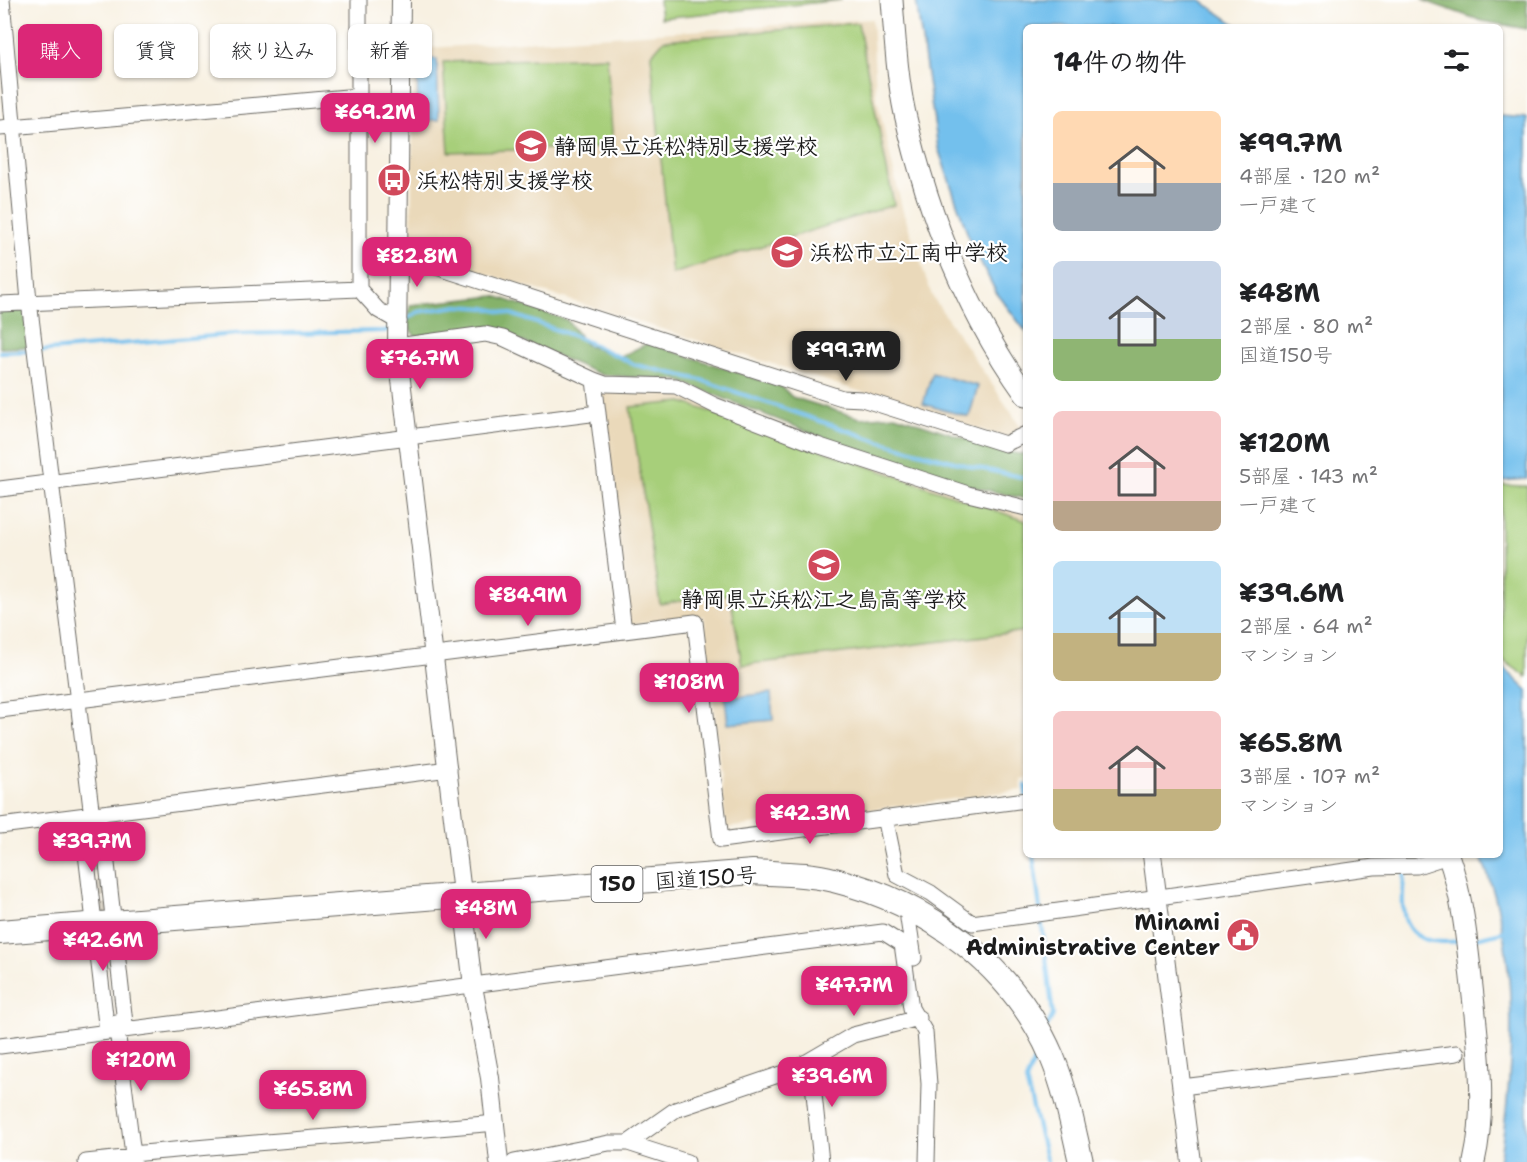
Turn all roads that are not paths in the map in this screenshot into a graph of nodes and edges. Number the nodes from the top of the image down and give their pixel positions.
1 (2, 0) edge
2 (359, 0) edge
3 (401, 0) edge
4 (892, 0) edge
5 (358, 96) junction
6 (7, 127) edge
7 (399, 255) junction
8 (360, 289) junction
9 (29, 301) junction
10 (0, 303) edge
11 (399, 322) junction
12 (398, 346) junction
13 (594, 380) junction
14 (1023, 391) edge
15 (598, 414) junction
16 (1023, 435) edge
17 (408, 438) junction
18 (50, 483) junction
19 (0, 489) edge
20 (1023, 507) edge
21 (624, 631) junction
22 (435, 655) junction
23 (76, 700) junction
24 (0, 710) edge
25 (448, 768) junction
26 (1023, 800) edge
27 (91, 814) junction
28 (889, 817) junction
29 (0, 826) edge
30 (94, 833) tunnel mouth
31 (1152, 858) edge
32 (1440, 858) edge
33 (1449, 858) edge
34 (902, 868) dead end
35 (464, 897) junction
36 (1158, 897) junction
37 (908, 919) dead end
38 (104, 923) junction
39 (0, 932) edge
40 (108, 958) tunnel mouth
41 (473, 986) junction
42 (919, 1018) junction
43 (117, 1031) junction
44 (0, 1046) edge
45 (1457, 1053) dead end
46 (806, 1062) junction
47 (1182, 1087) junction
48 (496, 1123) junction
49 (631, 1144) junction
50 (133, 1158) edge
51 (86, 1162) edge
52 (499, 1162) edge
53 (514, 1162) edge
54 (638, 1162) edge
55 (687, 1162) edge
56 (821, 1162) edge
57 (927, 1162) edge
58 (1081, 1162) edge
59 (1191, 1162) edge
60 (1474, 1162) edge

1 - 6 street
2 - 5 street
3 - 7 street
4 - 14 main road
5 - 6 street
5 - 8 street
6 - 9 street
7 - 11 street
7 - 16 street
8 - 9 street
8 - 11 street
9 - 10 street
9 - 18 street
11 - 12 street
12 - 13 street
12 - 17 street
13 - 15 street
13 - 20 street
15 - 17 street
15 - 21 street
17 - 18 street
17 - 22 street
18 - 19 street
18 - 23 street
21 - 22 street
21 - 28 street
22 - 23 street
22 - 25 street
23 - 24 street
23 - 27 street
25 - 27 street
25 - 35 street
26 - 28 street
27 - 29 street
27 - 30 street
27 - 38 street
28 - 34 street
28 - 36 street
31 - 36 street
32 - 36 street
33 - 60 main road
35 - 38 highway, 国道150号 / 150
35 - 41 street
35 - 58 highway, 国道150号 / 150
36 - 47 street
37 - 42 street
38 - 39 highway, 国道150号 / 150
38 - 43 street
40 - 43 street
41 - 42 street
41 - 43 street
41 - 48 street
42 - 46 street
42 - 57 street
43 - 44 street
43 - 50 street
45 - 47 street
46 - 49 street
46 - 56 street
47 - 59 street
48 - 50 street
48 - 52 street
49 - 53 street
49 - 54 street
49 - 55 street
50 - 51 street

